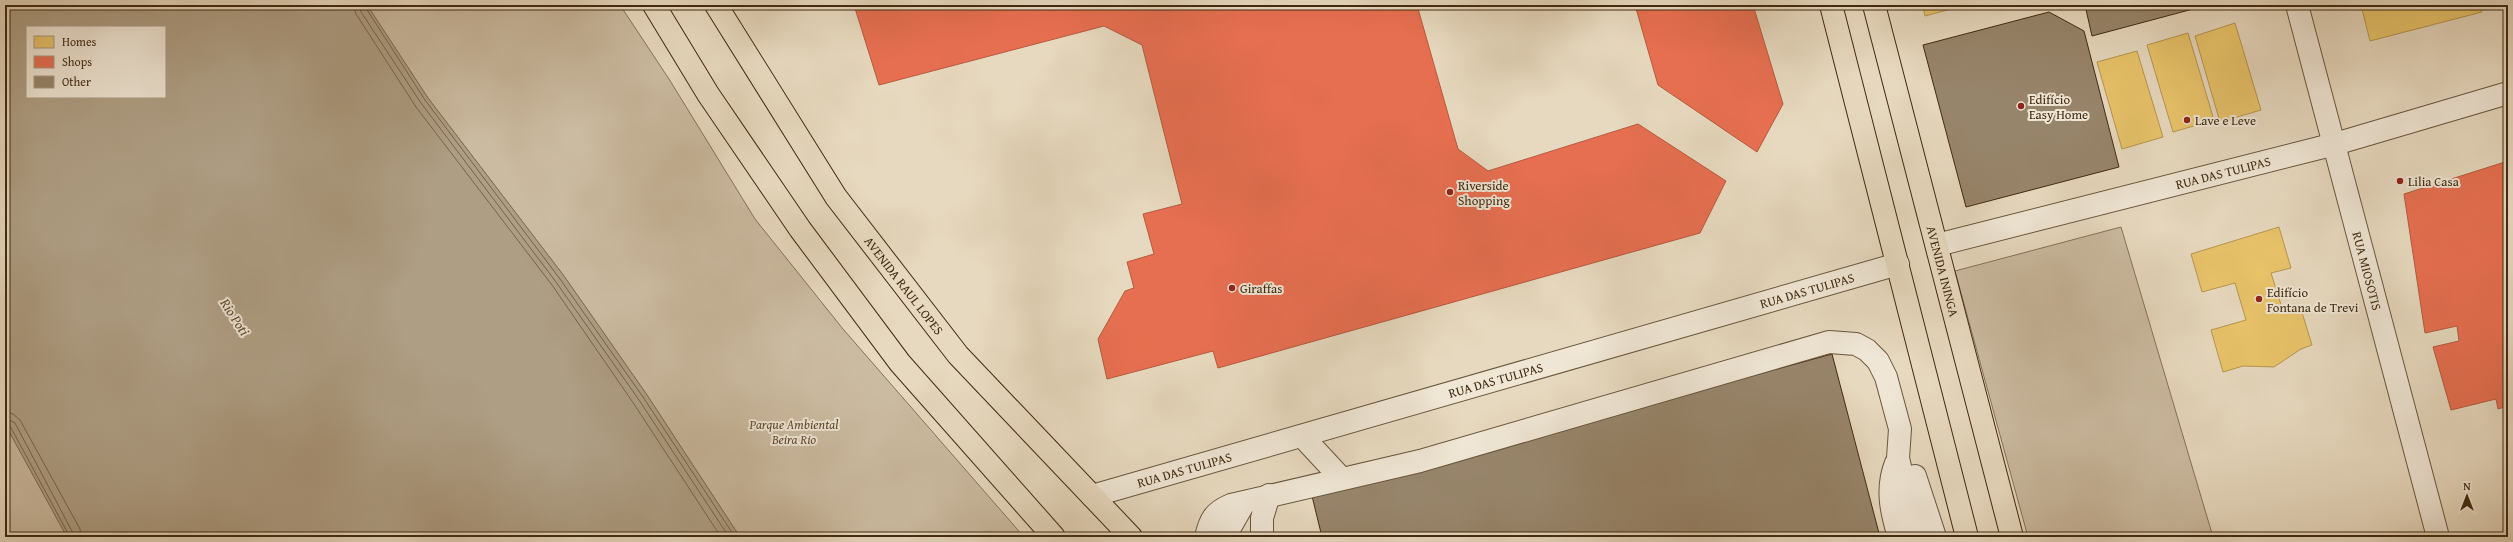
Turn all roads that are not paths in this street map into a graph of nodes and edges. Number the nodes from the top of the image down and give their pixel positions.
1 (654, 5) edge
2 (716, 5) edge
3 (1830, 5) edge
4 (1874, 5) edge
5 (2297, 5) edge
6 (2508, 93) edge
7 (2335, 144) junction
8 (1937, 245) junction
9 (1898, 264) junction
10 (1900, 429) junction
11 (1302, 436) junction
12 (1898, 458) junction
13 (1341, 478) junction
14 (1269, 495) junction
15 (1092, 496) junction
16 (1244, 503) junction
17 (1054, 537) edge
18 (1131, 537) edge
19 (1206, 537) edge
20 (1228, 537) edge
21 (1262, 537) edge
22 (1899, 537) edge
23 (1916, 537) edge
24 (1935, 537) edge
25 (1967, 537) edge
26 (2012, 537) edge
27 (2438, 537) edge

1 - 17 main road
2 - 15 main road, AVENIDA RAUL LOPES
3 - 9 main road
4 - 8 main road, AVENIDA ININGA
5 - 7 street, RUA MIOSOTIS
6 - 7 street, RUA DAS TULIPAS
7 - 8 street, RUA DAS TULIPAS
7 - 27 street, RUA MIOSOTIS
8 - 26 main road, AVENIDA ININGA
9 - 11 street, RUA DAS TULIPAS
9 - 25 main road
10 - 12 street
10 - 13 street
10 - 24 street
11 - 13 street
11 - 15 street, RUA DAS TULIPAS
12 - 22 street
12 - 23 street
13 - 14 street
14 - 16 street
14 - 21 street
15 - 18 main road, AVENIDA RAUL LOPES
16 - 19 street
16 - 20 street

